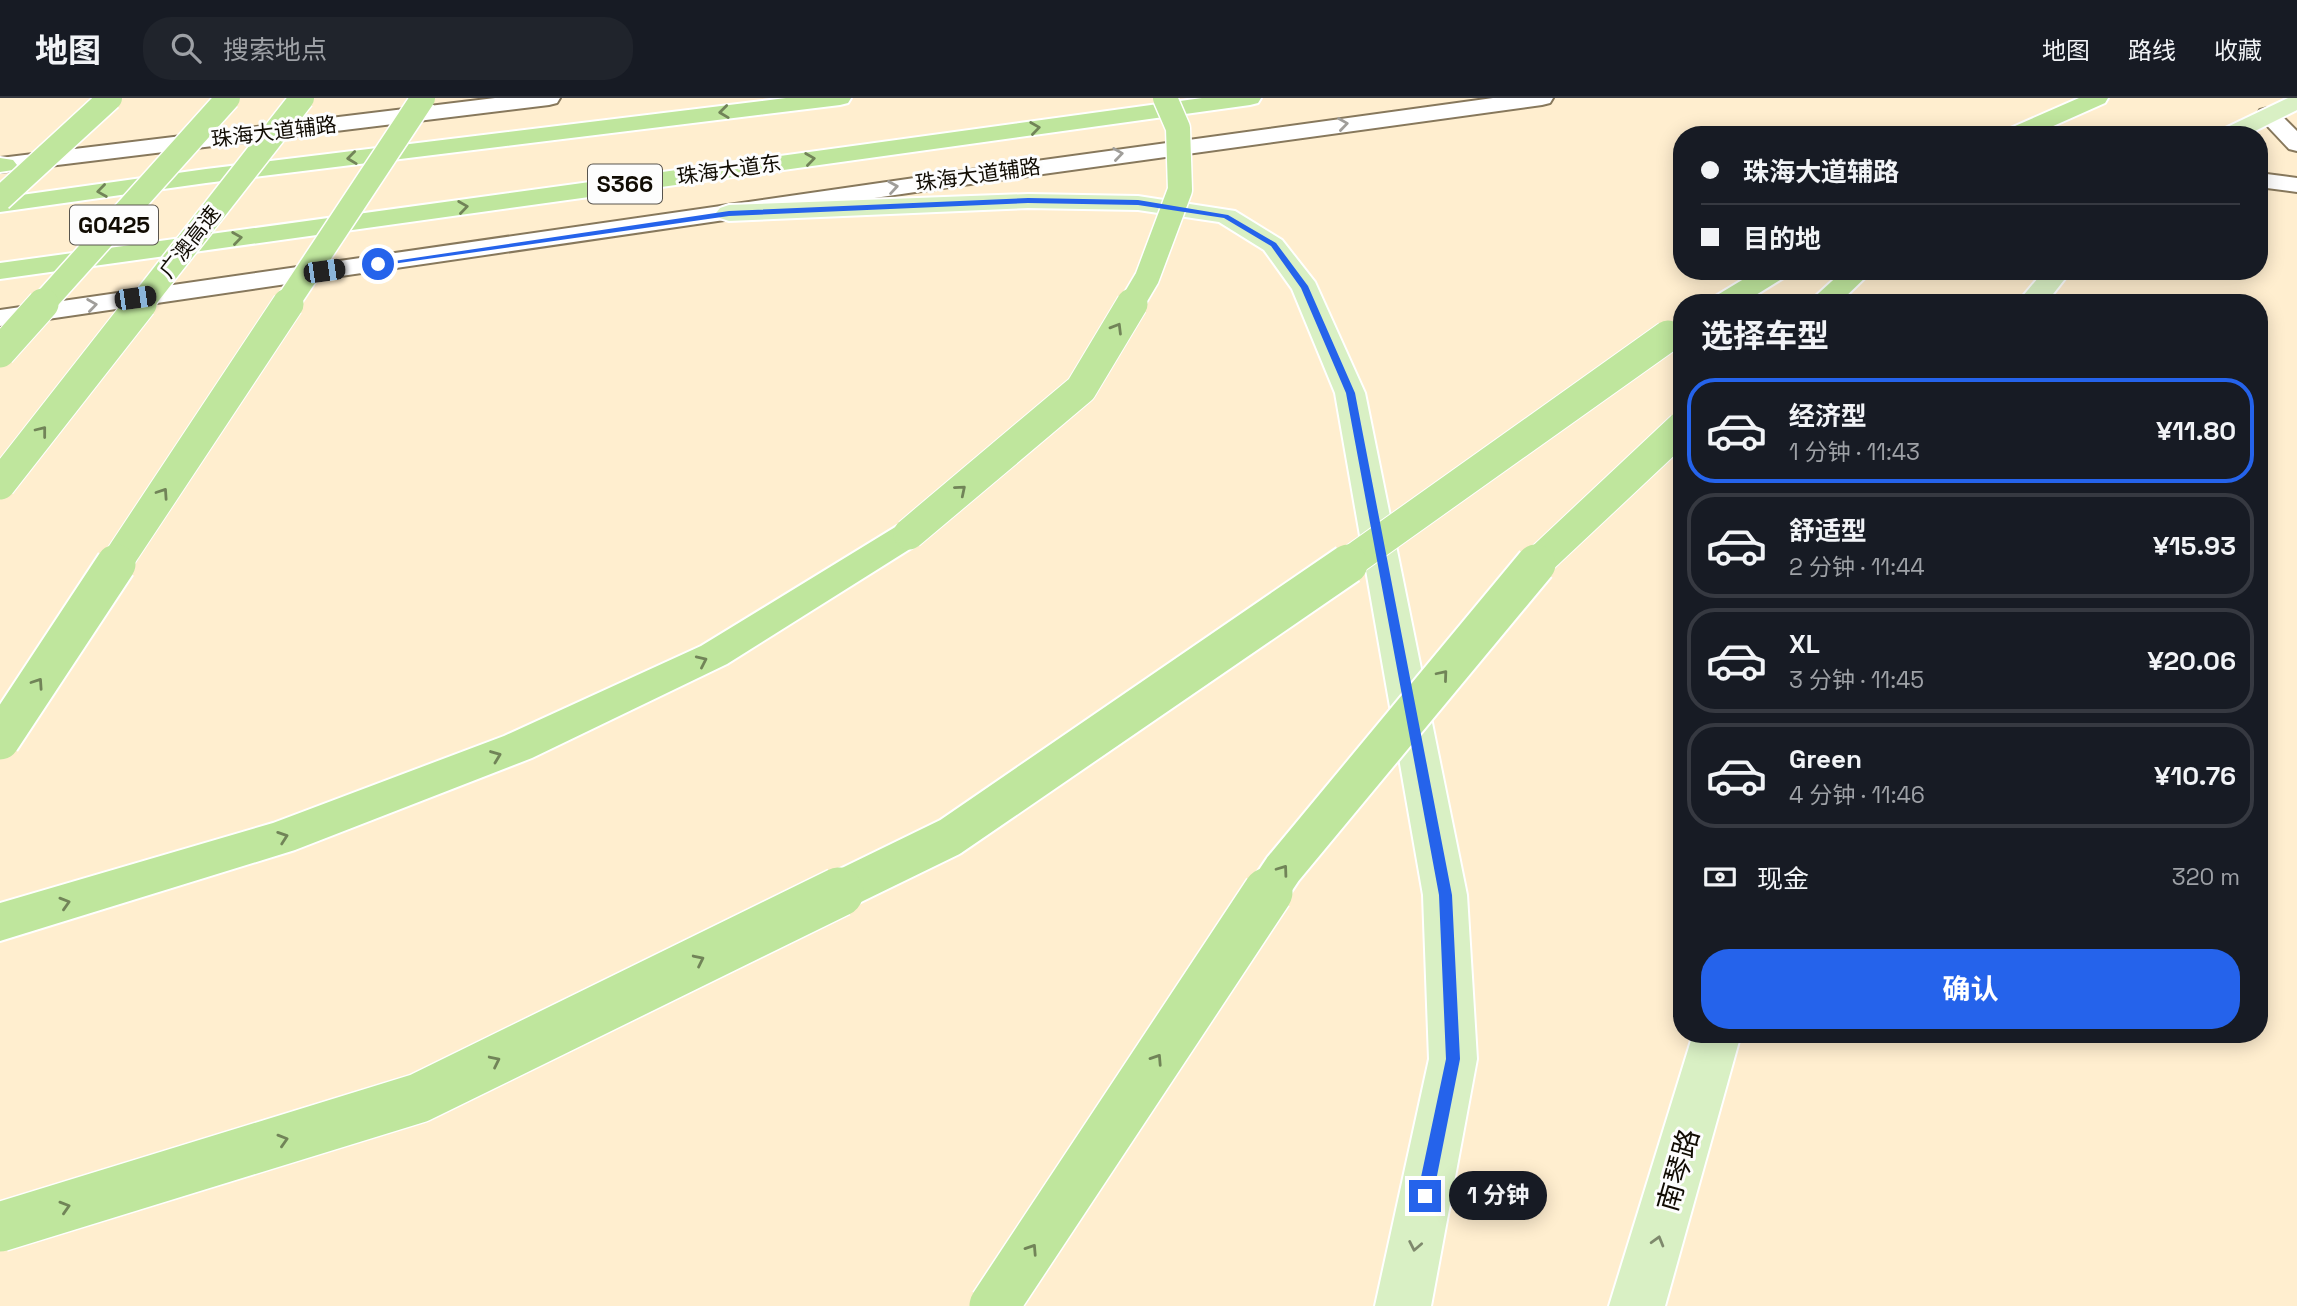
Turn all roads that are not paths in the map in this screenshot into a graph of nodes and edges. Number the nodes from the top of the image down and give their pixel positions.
1 (110, 98) edge
2 (228, 98) edge
3 (302, 98) edge
4 (423, 98) edge
5 (549, 98) edge
6 (840, 98) edge
7 (1166, 98) edge
8 (1250, 98) edge
9 (1542, 98) edge
10 (2097, 98) edge
11 (2297, 102) edge
12 (2268, 116) junction
13 (2034, 126) edge
14 (2247, 126) edge
15 (2297, 144) edge
16 (2, 165) edge
17 (2268, 181) edge
18 (2297, 185) edge
19 (0, 199) edge
20 (0, 205) edge
21 (729, 213) junction
22 (0, 271) edge
23 (1761, 280) edge
24 (1849, 280) edge
25 (2050, 280) edge
26 (1739, 294) edge
27 (1832, 294) edge
28 (2038, 294) edge
29 (0, 318) edge
30 (1673, 333) edge
31 (0, 352) edge
32 (1673, 435) edge
33 (0, 484) edge
34 (0, 740) edge
35 (0, 922) edge
36 (1714, 1043) edge
37 (0, 1227) edge
38 (994, 1306) edge
39 (1403, 1306) edge
40 (1637, 1306) edge

1 - 19 highway, bridge
2 - 31 highway, G0425, bridge
33 -> 3 highway, 广澳高速 / G0425, bridge
34 -> 4 highway, bridge
5 - 16 main road, 珠海大道辅路
6 -> 20 highway, S366
35 -> 7 highway, bridge
22 -> 8 highway, 珠海大道东 / S366
21 -> 9 main road, 珠海大道辅路
10 - 13 highway
11 - 12 main road
12 - 14 main road
12 - 15 main road
17 - 18 main road
29 -> 21 main road, 珠海大道辅路
21 -> 39 main road
23 - 26 highway
24 - 27 highway
25 - 28 main road
37 -> 30 highway, bridge
38 -> 32 highway, bridge
40 -> 36 main road, 南琴路

